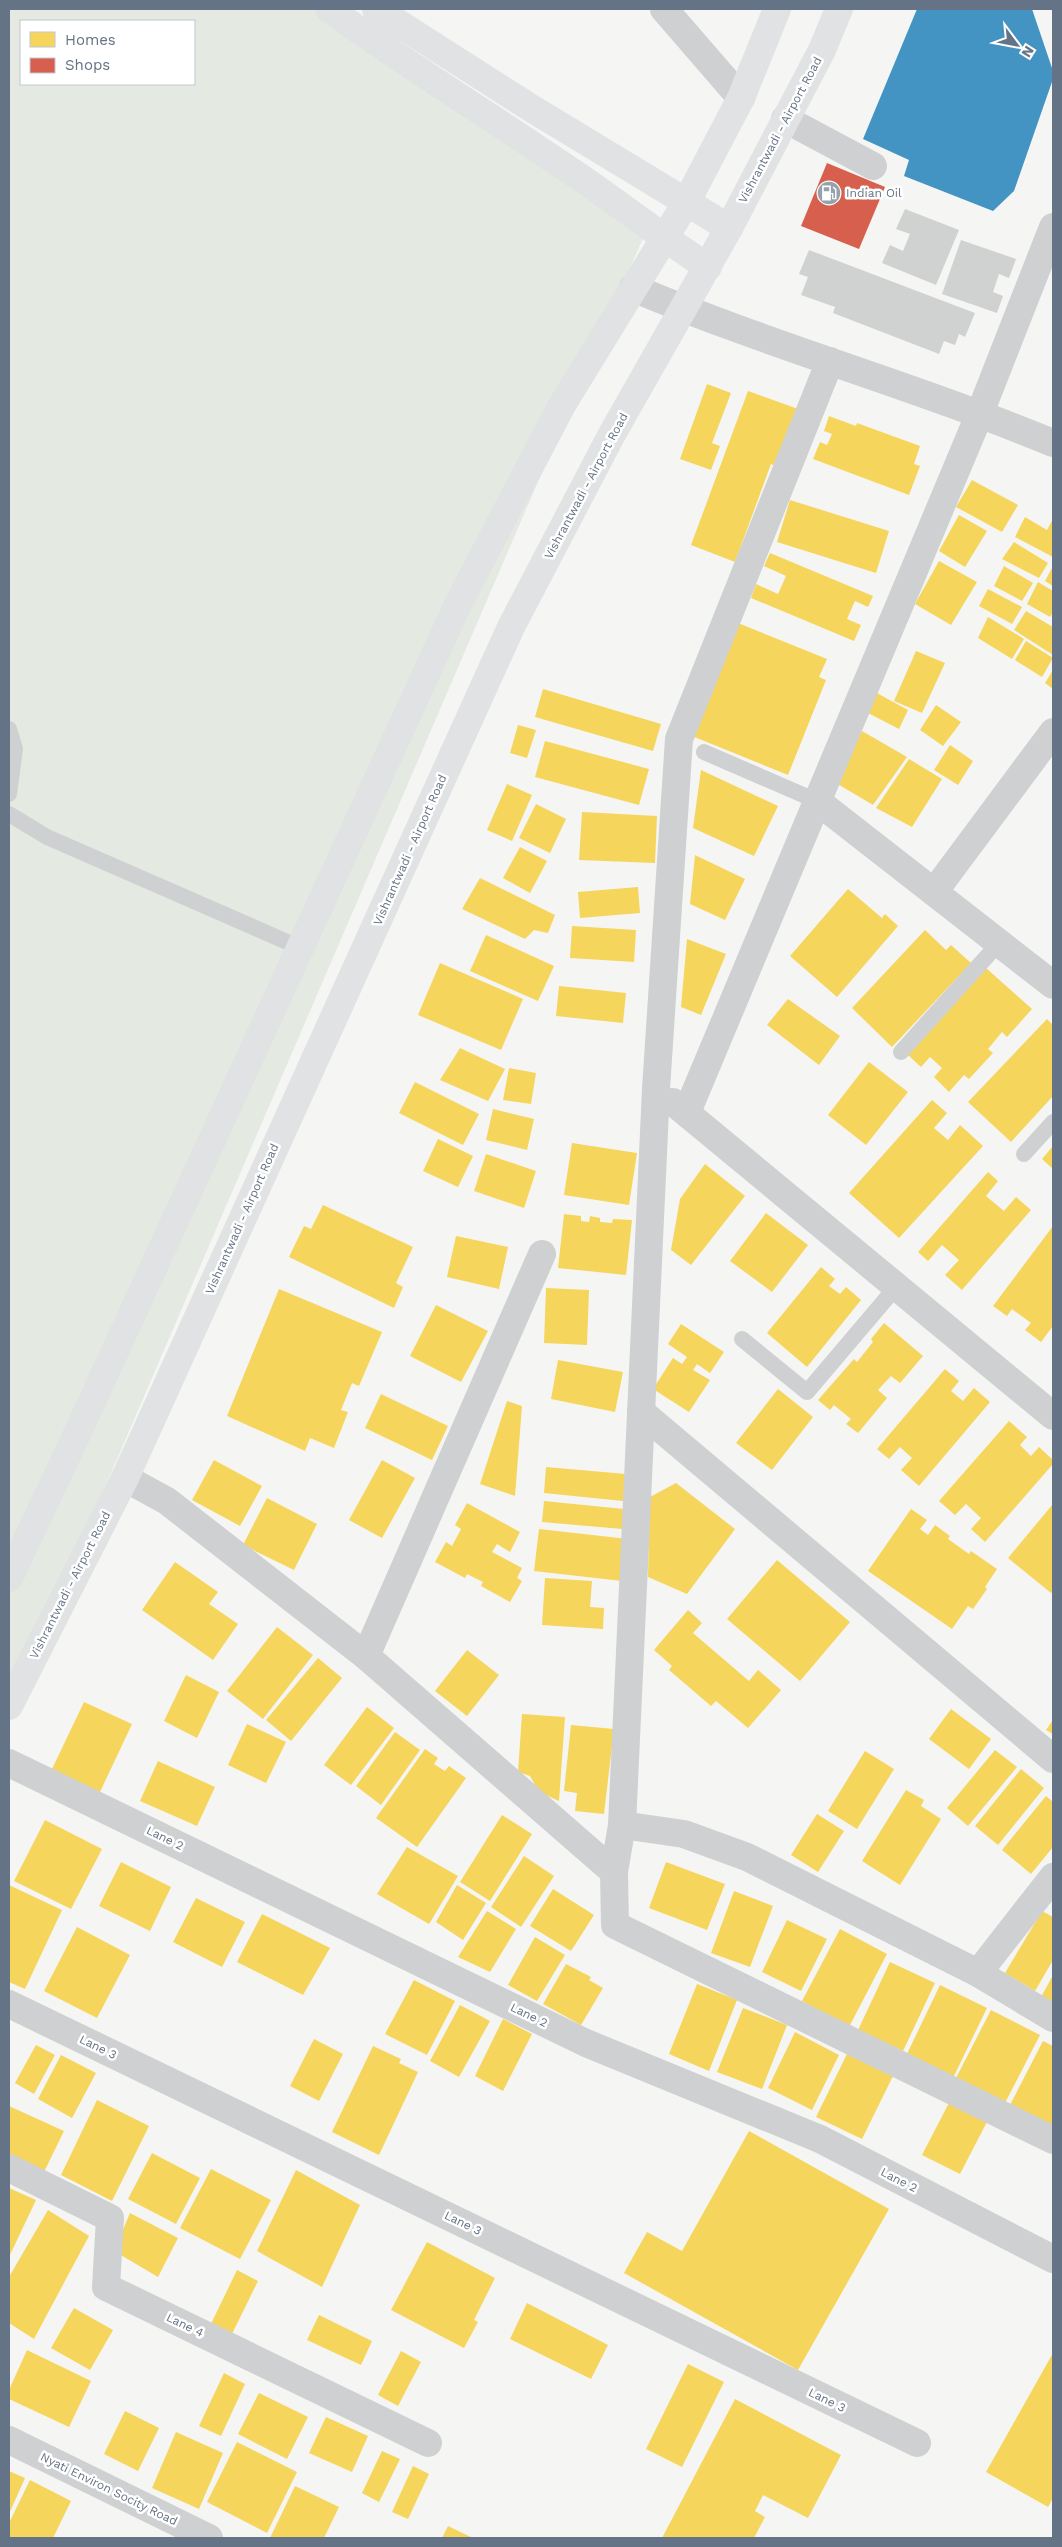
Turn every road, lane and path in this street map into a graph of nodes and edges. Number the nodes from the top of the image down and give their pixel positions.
1 (329, 9) edge
2 (376, 9) edge
3 (664, 9) edge
4 (777, 9) edge
5 (839, 9) edge
6 (741, 98) junction
7 (785, 119) junction
8 (873, 166) dead end
9 (686, 204) junction
10 (1053, 227) edge
11 (729, 228) junction
12 (664, 239) junction
13 (708, 267) junction
14 (633, 288) junction
15 (684, 310) junction
16 (830, 361) junction
17 (980, 413) junction
18 (1053, 443) edge
19 (9, 730) edge
20 (1053, 732) edge
21 (704, 752) dead end
22 (9, 794) edge
23 (817, 801) junction
24 (9, 814) edge
25 (934, 892) junction
26 (999, 943) junction
27 (301, 948) junction
28 (1053, 985) edge
29 (901, 1052) dead end
30 (656, 1089) junction
31 (687, 1112) junction
32 (1053, 1122) edge
33 (1024, 1154) dead end
34 (542, 1254) dead end
35 (897, 1286) junction
36 (742, 1340) dead end
37 (641, 1412) junction
38 (1053, 1416) edge
39 (125, 1478) junction
40 (9, 1578) edge
41 (366, 1656) junction
42 (9, 1706) edge
43 (1053, 1759) edge
44 (9, 1763) edge
45 (622, 1825) junction
46 (614, 1872) junction
47 (1053, 1877) edge
48 (978, 1973) junction
49 (9, 2004) edge
50 (1053, 2018) edge
51 (1053, 2140) edge
52 (9, 2168) edge
53 (1053, 2259) edge
54 (9, 2440) edge
55 (428, 2443) dead end
56 (917, 2443) dead end
57 (209, 2538) edge

1 - 12 main road
2 - 9 main road
3 - 6 street
4 - 6 main road
5 - 7 main road, Vishrantwadi - Airport Road
6 - 9 main road
7 - 8 street
7 - 11 main road, Vishrantwadi - Airport Road
9 - 11 main road
9 - 12 main road
10 - 17 street
11 - 13 main road, Vishrantwadi - Airport Road
12 - 13 main road
12 - 14 main road
13 - 15 main road, Vishrantwadi - Airport Road
14 - 15 street
14 - 27 main road
15 - 16 street
15 - 39 main road, Vishrantwadi - Airport Road
16 - 17 street
16 - 30 street
17 - 18 street
17 - 23 street
19 - 22 lane
20 - 25 street
21 - 23 lane
23 - 25 street
23 - 31 street
24 - 27 lane
25 - 26 street
26 - 28 street
26 - 29 lane
27 - 40 main road
30 - 31 street
30 - 37 street
31 - 35 street
32 - 33 lane
34 - 41 street
35 - 36 lane
35 - 38 street
37 - 43 street
37 - 45 street
39 - 41 street
39 - 42 main road, Vishrantwadi - Airport Road
41 - 46 street
44 - 53 street, Lane 2
45 - 46 street
45 - 48 street
46 - 51 street
47 - 48 street
48 - 50 street
49 - 56 street, Lane 3
52 - 55 street, Lane 4
54 - 57 street, Nyati Environ Socity Road

